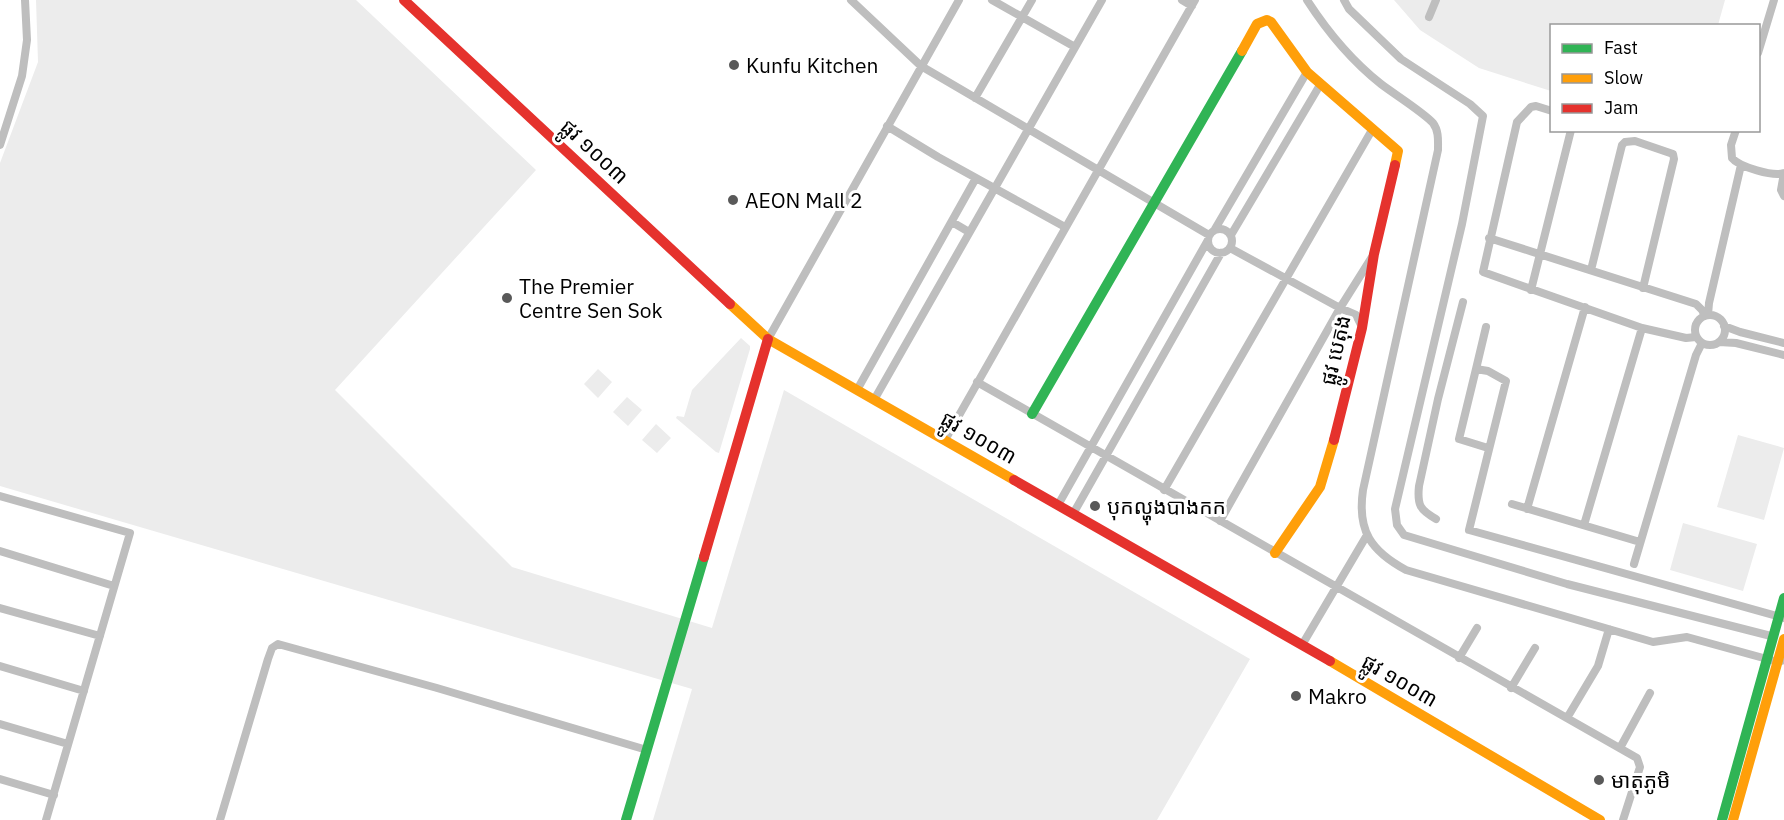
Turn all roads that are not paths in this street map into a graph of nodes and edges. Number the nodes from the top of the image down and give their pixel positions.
1 (25, 0) edge
2 (404, 0) edge
3 (851, 0) edge
4 (948, 0) edge
5 (992, 0) edge
6 (1032, 0) edge
7 (1102, 0) edge
8 (1182, 0) edge
9 (1307, 0) edge
10 (1436, 0) edge
11 (1774, 0) edge
12 (1194, 3) edge
13 (957, 4) edge
14 (1022, 17) junction
15 (1429, 17) dead end
16 (1760, 46) edge
17 (1075, 47) junction
18 (921, 66) junction
19 (1307, 72) junction
20 (1320, 85) junction
21 (975, 98) junction
22 (1550, 111) edge
23 (888, 126) junction
24 (1028, 129) junction
25 (1372, 130) junction
26 (1570, 132) edge
27 (1736, 132) edge
28 (0, 145) edge
29 (1741, 165) junction
30 (1098, 170) junction
31 (976, 178) junction
32 (995, 188) junction
33 (1784, 196) edge
34 (1155, 203) junction
35 (952, 222) junction
36 (1065, 227) junction
37 (969, 232) junction
38 (1211, 235) junction
39 (1231, 235) junction
40 (1489, 238) junction
41 (1230, 248) junction
42 (1221, 253) junction
43 (1374, 254) junction
44 (1540, 254) junction
45 (1591, 270) junction
46 (1286, 278) junction
47 (1644, 288) junction
48 (1531, 290) junction
49 (1463, 302) dead end
50 (1340, 308) junction
51 (1585, 308) junction
52 (1706, 315) junction
53 (1724, 326) junction
54 (1486, 327) dead end
55 (1362, 328) junction
56 (1642, 328) junction
57 (768, 339) junction
58 (1699, 340) junction
59 (1719, 342) junction
60 (1784, 343) edge
61 (1784, 355) edge
62 (1476, 369) junction
63 (977, 382) junction
64 (857, 390) junction
65 (874, 400) junction
66 (1032, 414) junction
67 (945, 440) junction
68 (1091, 447) junction
69 (1488, 448) junction
70 (1106, 456) junction
71 (1164, 490) junction
72 (0, 496) edge
73 (1512, 504) dead end
74 (1058, 505) junction
75 (1527, 509) junction
76 (1073, 514) junction
77 (1436, 519) dead end
78 (1220, 521) junction
79 (1584, 525) junction
80 (1367, 536) junction
81 (1640, 542) junction
82 (0, 551) edge
83 (1275, 553) junction
84 (1634, 564) dead end
85 (114, 586) junction
86 (1335, 588) junction
87 (1784, 598) edge
88 (0, 608) edge
89 (1780, 620) edge
90 (1477, 628) dead end
91 (1609, 629) junction
92 (100, 636) junction
93 (1784, 639) edge
94 (1302, 645) junction
95 (1535, 648) dead end
96 (1775, 657) edge
97 (1459, 658) junction
98 (0, 666) edge
99 (1511, 688) junction
100 (84, 691) junction
101 (1650, 693) dead end
102 (1567, 718) junction
103 (0, 724) edge
104 (68, 744) junction
105 (1620, 748) junction
106 (647, 750) junction
107 (0, 779) edge
108 (54, 795) junction
109 (46, 820) edge
110 (220, 820) edge
111 (626, 820) edge
112 (1600, 820) edge
113 (1623, 820) edge
114 (1722, 820) edge
115 (1733, 820) edge

1 - 28 street
2 - 57 main road, ផ្លូវ ១០០៣
3 - 18 street
4 - 13 street
5 - 14 street
6 - 14 street
7 - 17 street
8 - 12 street
9 - 80 street
10 - 15 street
11 - 16 street
12 - 30 street
13 - 18 street
14 - 17 street
14 - 21 street
17 - 24 street
18 - 21 street
18 - 23 street
19 - 20 main road
19 - 34 main road
19 - 38 street
20 - 25 main road
20 - 39 street
21 - 24 street
22 - 40 street
23 - 31 street
23 - 57 street
24 - 30 street
24 - 32 street
25 - 43 main road, ផ្លូវ បេតុង
25 - 46 street
26 - 44 street
27 - 29 street
29 - 33 street
29 - 52 street
30 - 34 street
30 - 36 street
31 - 32 street
31 - 35 street
32 - 36 street
32 - 37 street
34 - 38 street
34 - 66 main road
35 - 37 street
35 - 64 street
36 - 63 street
37 - 65 street
38 - 39 street
38 - 42 street
38 - 68 street
39 - 41 street
40 - 44 street
40 - 48 street
41 - 42 street
41 - 46 street
42 - 70 street
43 - 50 street
43 - 55 main road, ផ្លូវ បេតុង
44 - 45 street
44 - 48 street
45 - 47 street
45 - 47 street
46 - 50 street
46 - 71 street
47 - 52 street
48 - 51 street
49 - 77 street
50 - 55 street
50 - 78 street
51 - 56 street
51 - 75 street
52 - 53 street
52 - 58 street
53 - 59 street
53 - 60 street
54 - 62 street
55 - 83 main road, ផ្លូវ បេតុង
56 - 58 street
56 - 79 street
57 - 64 main road, ផ្លូវ ១០០៣
57 - 106 main road
58 - 59 street
58 - 81 street
59 - 61 street
62 - 69 street
62 - 69 street
63 - 66 street
63 - 67 street
64 - 65 main road, ផ្លូវ ១០០៣
65 - 67 main road, ផ្លូវ ១០០៣
66 - 68 street
67 - 74 main road, ផ្លូវ ១០០៣
68 - 70 street
68 - 74 street
69 - 89 street
70 - 71 street
70 - 76 street
71 - 78 street
72 - 85 street
73 - 75 street
74 - 76 main road, ផ្លូវ ១០០៣
75 - 79 street
76 - 94 main road, ផ្លូវ ១០០៣
78 - 83 street
79 - 81 street
80 - 86 street
80 - 91 street
81 - 84 street
82 - 85 street
83 - 86 street
85 - 92 street
86 - 94 street
86 - 97 street
87 - 89 main road
88 - 92 street
89 - 96 main road
90 - 97 street
91 - 96 street
91 - 102 street
92 - 100 street
93 - 96 main road
94 - 112 main road, ផ្លូវ ១០០៣
95 - 99 street
96 - 114 main road
96 - 115 main road
97 - 99 street
98 - 100 street
99 - 102 street
100 - 104 street
101 - 105 street
102 - 105 street
103 - 104 street
104 - 108 street
105 - 113 street
106 - 110 street
106 - 111 main road
107 - 108 street
108 - 109 street

